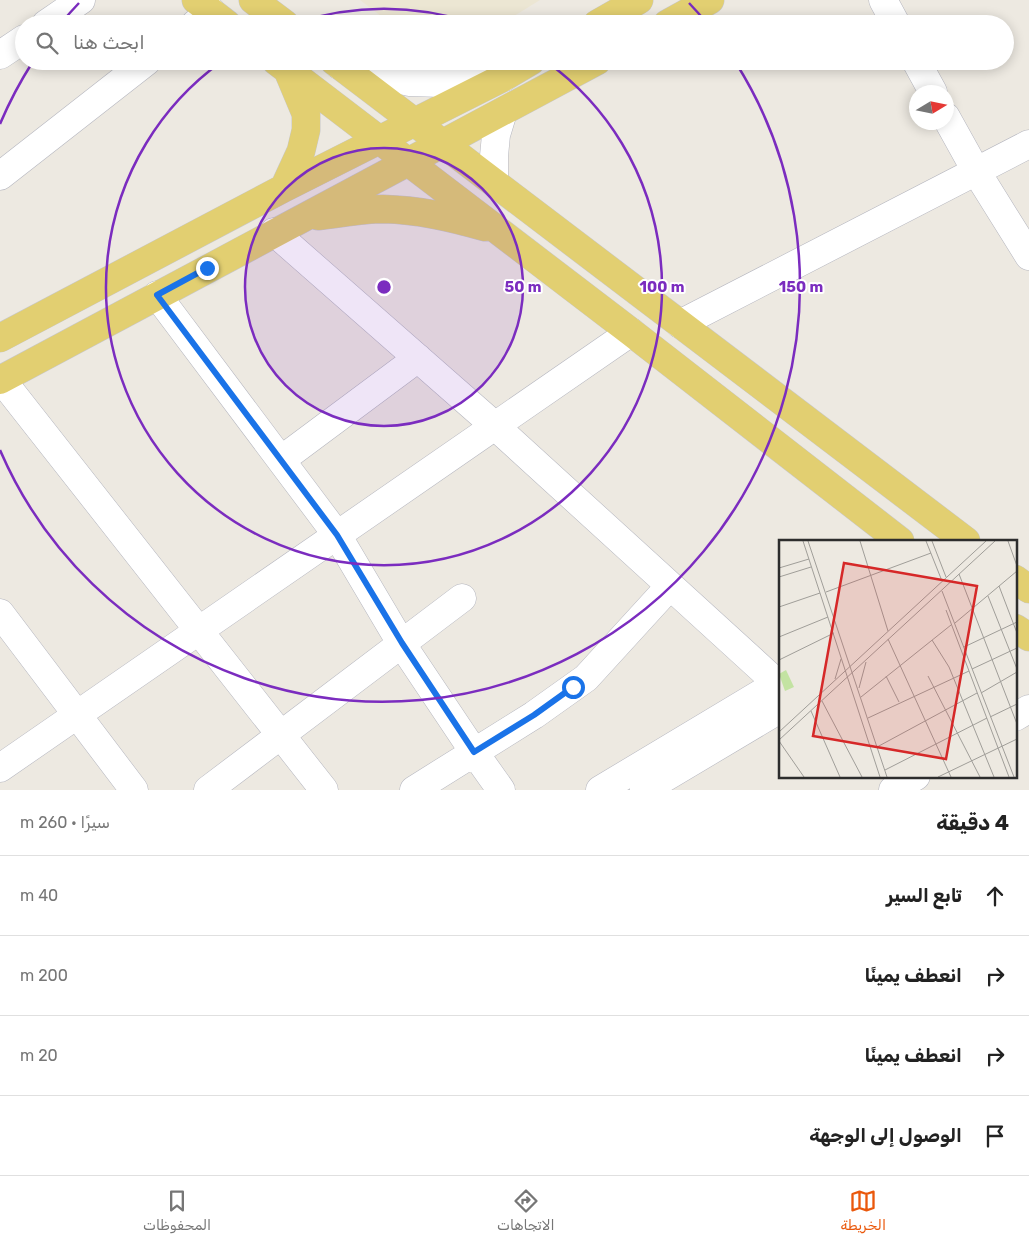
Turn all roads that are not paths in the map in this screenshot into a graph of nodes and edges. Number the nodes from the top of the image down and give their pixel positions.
1 (81, 0) edge
2 (253, 0) edge
3 (639, 0) edge
4 (710, 0) edge
5 (883, 0) edge
6 (605, 13) edge
7 (59, 15) edge
8 (273, 15) edge
9 (684, 15) edge
10 (891, 15) edge
11 (15, 45) edge
12 (0, 55) edge
13 (135, 70) edge
14 (284, 70) edge
15 (289, 70) edge
16 (346, 70) edge
17 (364, 70) edge
18 (516, 70) edge
19 (580, 70) edge
20 (921, 70) edge
21 (504, 77) junction
22 (929, 85) edge
23 (503, 112) junction
24 (415, 122) junction
25 (953, 130) edge
26 (380, 140) junction
27 (443, 144) junction
28 (1029, 144) edge
29 (409, 162) junction
30 (976, 171) junction
31 (0, 176) edge
32 (494, 182) junction
33 (284, 188) junction
34 (301, 218) junction
35 (274, 232) junction
36 (500, 232) junction
37 (1029, 256) edge
38 (157, 295) junction
39 (680, 324) junction
40 (631, 332) junction
41 (0, 338) edge
42 (418, 358) junction
43 (1, 380) edge
44 (495, 426) junction
45 (281, 460) junction
46 (337, 535) junction
47 (899, 540) edge
48 (965, 540) edge
49 (670, 586) junction
50 (462, 598) dead end
51 (0, 613) edge
52 (1016, 629) edge
53 (199, 631) junction
54 (1029, 638) edge
55 (402, 643) junction
56 (779, 691) edge
57 (779, 693) edge
58 (779, 693) edge
59 (1029, 709) edge
60 (77, 715) junction
61 (1016, 716) edge
62 (281, 735) junction
63 (474, 752) junction
64 (0, 768) edge
65 (672, 783) edge
66 (134, 790) edge
67 (208, 790) edge
68 (324, 790) edge
69 (414, 790) edge
70 (501, 790) edge
71 (600, 790) edge
72 (644, 790) edge

1 - 7 street
2 - 8 main road
3 - 6 main road
4 - 9 main road
5 - 10 street
11 - 12 street
13 - 31 street
14 - 33 main road
15 - 26 main road
16 - 24 main road
17 - 21 street
18 - 21 main road
19 - 23 main road
20 - 22 street
21 - 24 main road
23 - 27 main road
23 - 32 street
24 - 26 main road
24 - 27 main road
25 - 30 street
26 - 29 main road
26 - 33 main road
27 - 29 main road
27 - 32 main road
28 - 30 street
29 - 34 main road
29 - 36 main road
30 - 37 street
30 - 39 street
32 - 39 main road
33 - 41 main road
34 - 35 main road
34 - 36 main road
35 - 38 main road
35 - 42 street
36 - 40 main road
38 - 43 main road
38 - 45 street
39 - 48 main road
40 - 44 street
40 - 47 main road
42 - 44 street
42 - 45 street
43 - 53 street
44 - 46 street
44 - 49 street
45 - 46 street
46 - 53 street
46 - 55 street
49 - 56 street
49 - 63 street
50 - 55 street
51 - 60 street
52 - 54 main road
53 - 60 street
53 - 62 street
55 - 62 street
55 - 63 street
57 - 65 street
58 - 71 street
59 - 61 street
60 - 64 street
60 - 66 street
62 - 67 street
62 - 68 street
63 - 69 street
63 - 70 street
65 - 72 street

